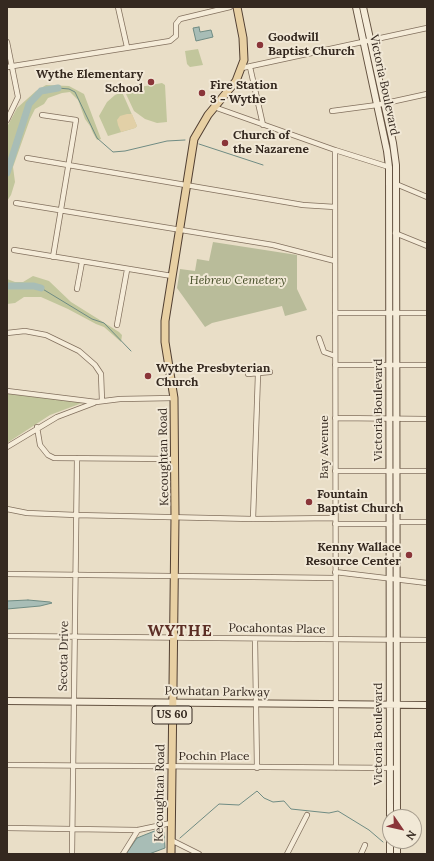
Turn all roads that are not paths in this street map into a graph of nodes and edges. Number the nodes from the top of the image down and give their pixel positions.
1 (118, 7) edge
2 (230, 7) edge
3 (237, 7) edge
4 (356, 7) edge
5 (363, 7) edge
6 (427, 28) edge
7 (370, 40) junction
8 (7, 42) edge
9 (364, 42) junction
10 (127, 47) junction
11 (10, 66) edge
12 (250, 67) junction
13 (242, 68) junction
14 (427, 94) edge
15 (384, 103) junction
16 (377, 105) junction
17 (214, 107) junction
18 (332, 111) dead end
19 (42, 115) dead end
20 (7, 120) edge
21 (263, 125) junction
22 (334, 150) junction
23 (27, 158) dead end
24 (69, 165) junction
25 (389, 168) junction
26 (186, 184) junction
27 (396, 184) junction
28 (427, 197) edge
29 (16, 203) dead end
30 (335, 207) junction
31 (62, 210) junction
32 (179, 231) junction
33 (389, 231) junction
34 (396, 233) junction
35 (427, 246) edge
36 (14, 250) dead end
37 (53, 257) junction
38 (335, 261) junction
39 (82, 262) junction
40 (127, 270) junction
41 (172, 276) junction
42 (77, 289) dead end
43 (335, 313) junction
44 (393, 313) junction
45 (427, 313) edge
46 (117, 325) dead end
47 (7, 333) edge
48 (319, 338) dead end
49 (335, 356) junction
50 (335, 365) junction
51 (427, 365) edge
52 (390, 366) junction
53 (397, 366) junction
54 (270, 372) dead end
55 (248, 374) dead end
56 (258, 374) junction
57 (7, 391) edge
58 (174, 398) junction
59 (102, 401) junction
60 (96, 402) junction
61 (335, 418) junction
62 (390, 418) junction
63 (396, 418) junction
64 (427, 418) edge
65 (37, 427) junction
66 (7, 447) edge
67 (77, 458) junction
68 (175, 458) junction
69 (335, 471) junction
70 (390, 471) junction
71 (397, 471) junction
72 (427, 471) edge
73 (7, 509) edge
74 (76, 515) junction
75 (176, 517) junction
76 (335, 518) junction
77 (253, 519) junction
78 (397, 522) junction
79 (427, 522) edge
80 (335, 524) junction
81 (390, 524) junction
82 (335, 572) junction
83 (7, 574) edge
84 (75, 575) junction
85 (174, 576) junction
86 (335, 578) junction
87 (390, 579) junction
88 (397, 580) junction
89 (427, 583) edge
90 (7, 636) edge
91 (75, 637) junction
92 (174, 638) junction
93 (255, 638) junction
94 (336, 639) junction
95 (390, 640) junction
96 (397, 640) junction
97 (427, 640) edge
98 (7, 701) edge
99 (74, 701) junction
100 (172, 702) junction
101 (256, 703) junction
102 (336, 704) junction
103 (390, 704) junction
104 (397, 704) junction
105 (427, 705) edge
106 (7, 765) edge
107 (73, 766) junction
108 (171, 767) junction
109 (257, 768) junction
110 (336, 768) junction
111 (390, 768) junction
112 (397, 768) junction
113 (390, 809) edge
114 (397, 809) edge
115 (307, 815) dead end
116 (171, 824) junction
117 (7, 828) edge
118 (73, 829) junction
119 (138, 830) junction
120 (171, 840) junction
121 (365, 845) dead end
122 (72, 854) edge
123 (123, 854) edge
124 (170, 854) edge
125 (198, 854) edge
126 (287, 854) edge
127 (361, 854) edge

1 - 10 street
2 - 10 street
3 - 13 main road, Kecoughtan Road / US 60
4 - 9 main road, Victoria Boulevard
5 - 7 main road, Victoria Boulevard
6 - 7 street
7 - 9 street
7 - 15 main road, Victoria Boulevard
8 - 11 street
9 - 12 street
9 - 16 main road, Victoria Boulevard
10 - 11 street
11 - 20 street
12 - 13 street
12 - 21 street
13 - 17 main road, Kecoughtan Road / US 60
14 - 15 street
15 - 16 street
15 - 27 main road, Victoria Boulevard
16 - 18 street
16 - 25 main road, Victoria Boulevard
17 - 21 street
17 - 26 main road, Kecoughtan Road / US 60
19 - 24 street
21 - 22 street
22 - 25 street
22 - 30 street, Bay Avenue
23 - 24 street
24 - 26 street
24 - 31 street
25 - 33 main road, Victoria Boulevard
26 - 30 street
26 - 32 main road, Kecoughtan Road / US 60
27 - 28 street
27 - 34 main road, Victoria Boulevard
29 - 31 street
30 - 38 street, Bay Avenue
31 - 32 street
31 - 37 street
32 - 38 street
32 - 41 main road, Kecoughtan Road / US 60
33 - 34 street
33 - 44 main road, Victoria Boulevard
34 - 35 street
34 - 44 main road, Victoria Boulevard
36 - 37 street
37 - 39 street
38 - 43 street, Bay Avenue
39 - 40 street
39 - 42 street
40 - 41 street
40 - 46 street
41 - 58 main road, Kecoughtan Road / US 60
43 - 44 street
43 - 49 street, Bay Avenue
44 - 45 street
44 - 52 main road, Victoria Boulevard
44 - 53 main road, Victoria Boulevard
47 - 59 street
48 - 49 street
49 - 50 street, Bay Avenue
50 - 52 street
50 - 61 street, Bay Avenue
51 - 53 street
52 - 53 street
52 - 62 main road, Victoria Boulevard
53 - 63 main road, Victoria Boulevard
54 - 56 street
55 - 56 street
56 - 77 street
57 - 60 street
58 - 59 street
58 - 68 main road, Kecoughtan Road / US 60
59 - 60 street
60 - 65 street
61 - 62 street
61 - 69 street, Bay Avenue
62 - 63 street
62 - 70 main road, Victoria Boulevard
63 - 64 street
63 - 71 main road, Victoria Boulevard
65 - 66 street
65 - 67 street
67 - 68 street
67 - 74 street, Secota Drive
68 - 75 main road, Kecoughtan Road / US 60
69 - 70 street
69 - 76 street, Bay Avenue
70 - 71 street
70 - 81 main road, Victoria Boulevard
71 - 72 street
71 - 78 main road, Victoria Boulevard
73 - 74 street
74 - 75 street
74 - 84 street, Secota Drive
75 - 77 street
75 - 85 main road, Kecoughtan Road / US 60
76 - 77 street
76 - 80 street, Bay Avenue
78 - 79 street
78 - 88 main road, Victoria Boulevard
80 - 81 street
80 - 82 street, Bay Avenue
81 - 87 main road, Victoria Boulevard
82 - 86 street, Bay Avenue
82 - 87 street
83 - 84 street
84 - 85 street
84 - 91 street, Secota Drive
85 - 86 street
85 - 92 main road, Kecoughtan Road / US 60
86 - 94 street, Bay Avenue
87 - 88 street
87 - 95 main road, Victoria Boulevard
88 - 89 street
88 - 96 main road, Victoria Boulevard
90 - 91 street, Pocahontas Place
91 - 92 street, Pocahontas Place
91 - 99 street, Secota Drive
92 - 93 street, Pocahontas Place
92 - 100 main road, Kecoughtan Road / US 60
93 - 94 street, Pocahontas Place
93 - 101 street
94 - 95 street, Pocahontas Place
94 - 102 street, Bay Avenue
95 - 96 street, Pocahontas Place
95 - 103 main road, Victoria Boulevard
96 - 97 street, Pocahontas Place
96 - 104 main road, Victoria Boulevard
98 - 99 main road, Powhatan Parkway
99 - 100 main road, Powhatan Parkway
99 - 107 street, Secota Drive
100 - 101 main road, Powhatan Parkway
100 - 108 main road, Kecoughtan Road / US 60
101 - 102 main road, Powhatan Parkway
101 - 109 street
102 - 103 main road, Powhatan Parkway
102 - 110 street, Bay Avenue
103 - 104 main road, Powhatan Parkway
103 - 111 main road, Victoria Boulevard
104 - 105 main road, Powhatan Parkway
104 - 112 main road, Victoria Boulevard
106 - 107 street, Pochin Place
107 - 108 street, Pochin Place
107 - 118 street, Secota Drive
108 - 109 street, Pochin Place
108 - 116 main road, Kecoughtan Road / US 60
109 - 110 street, Pochin Place
110 - 111 street, Pochin Place
111 - 112 street, Pochin Place
111 - 113 main road, Victoria Boulevard
112 - 114 main road, Victoria Boulevard
115 - 126 street
116 - 119 street
116 - 120 main road, Kecoughtan Road / US 60
117 - 118 street
118 - 119 street
118 - 122 street, Secota Drive
119 - 123 street
120 - 124 main road, Kecoughtan Road / US 60
120 - 125 street
121 - 127 street

